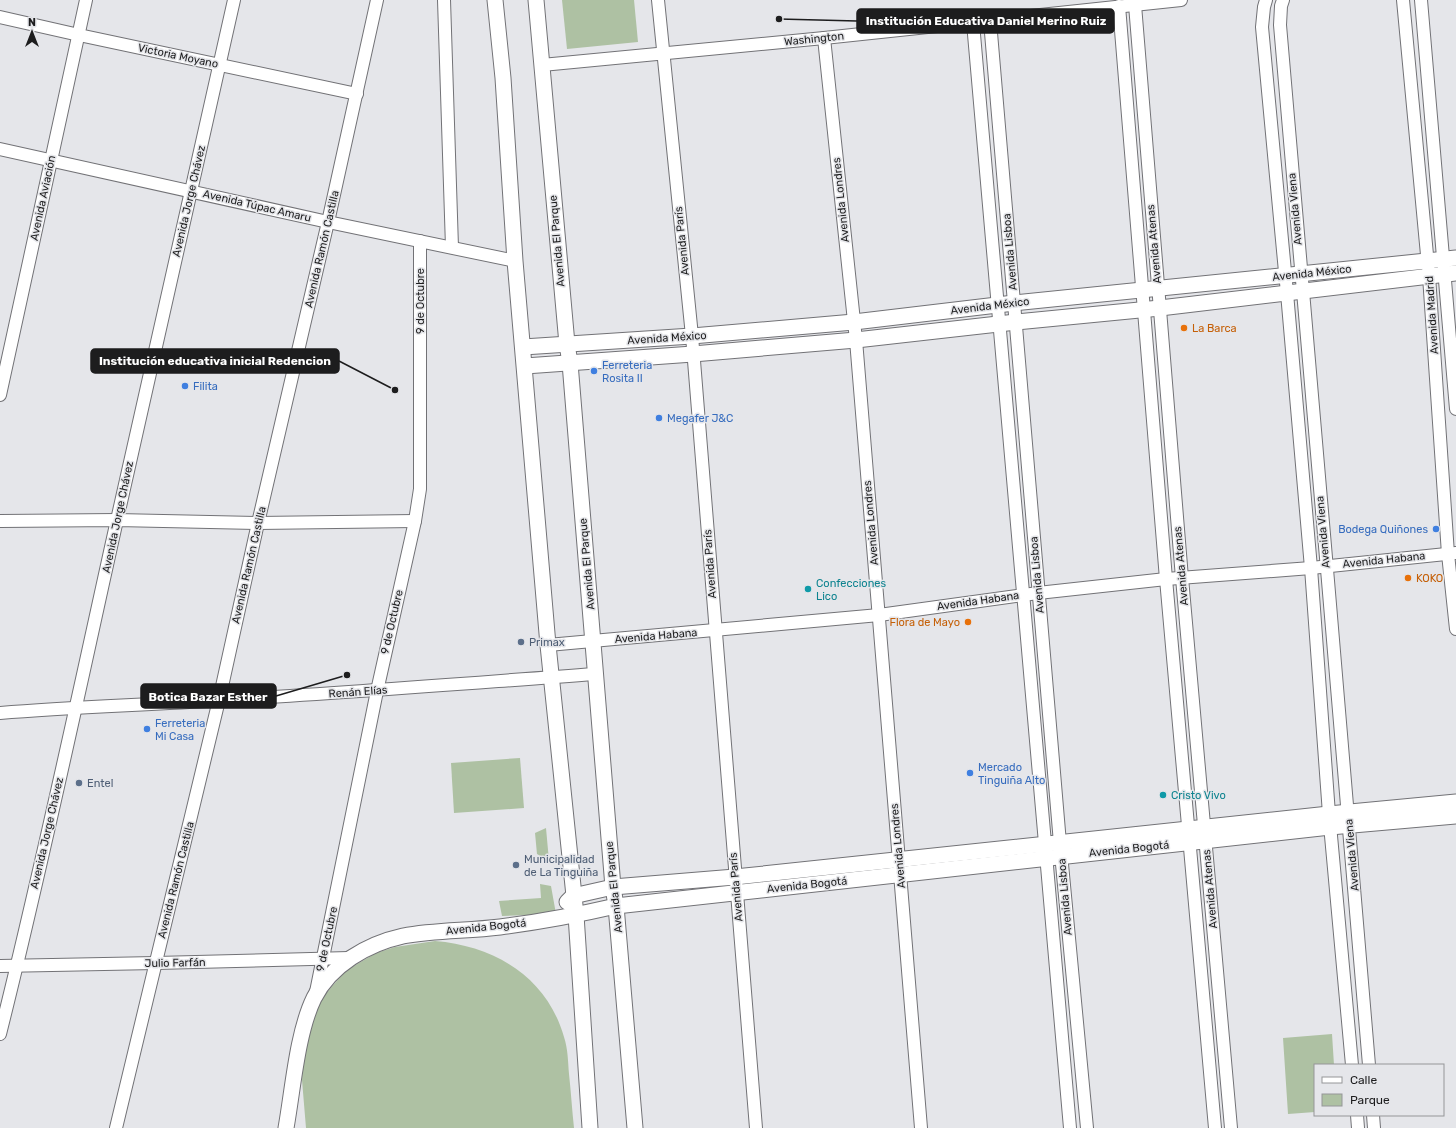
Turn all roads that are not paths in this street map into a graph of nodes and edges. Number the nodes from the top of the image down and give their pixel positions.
1 (86, 0) edge
2 (234, 0) edge
3 (377, 0) edge
4 (444, 0) edge
5 (495, 0) edge
6 (536, 0) edge
7 (658, 0) edge
8 (1181, 0) edge
9 (1266, 0) edge
10 (1284, 0) edge
11 (1403, 0) edge
12 (1421, 0) edge
13 (1135, 5) junction
14 (1119, 6) junction
15 (0, 17) edge
16 (990, 21) junction
17 (973, 23) junction
18 (79, 35) junction
19 (824, 38) junction
20 (662, 54) junction
21 (220, 64) junction
22 (542, 65) junction
23 (357, 94) junction
24 (0, 149) edge
25 (51, 160) junction
26 (191, 192) junction
27 (328, 222) junction
28 (420, 241) junction
29 (452, 247) junction
30 (1427, 260) junction
31 (516, 261) junction
32 (1450, 266) edge
33 (1301, 274) junction
34 (1286, 276) junction
35 (1429, 276) junction
36 (1158, 288) junction
37 (1142, 290) junction
38 (1302, 291) junction
39 (1287, 293) junction
40 (1014, 303) junction
41 (998, 305) junction
42 (1160, 308) junction
43 (1144, 309) junction
44 (854, 322) junction
45 (1016, 322) junction
46 (1000, 324) junction
47 (692, 336) junction
48 (856, 340) junction
49 (567, 344) junction
50 (523, 347) junction
51 (693, 354) junction
52 (570, 363) junction
53 (525, 366) junction
54 (0, 395) edge
55 (1456, 409) edge
56 (117, 520) junction
57 (0, 521) edge
58 (415, 521) junction
59 (258, 523) junction
60 (1452, 553) edge
61 (1326, 566) junction
62 (1311, 568) junction
63 (1182, 578) junction
64 (1166, 579) junction
65 (1038, 593) junction
66 (1024, 594) junction
67 (879, 615) junction
68 (1456, 629) edge
69 (715, 630) junction
70 (593, 642) junction
71 (548, 645) junction
72 (595, 674) junction
73 (551, 677) junction
74 (377, 690) junction
75 (219, 700) junction
76 (76, 707) junction
77 (0, 713) edge
78 (1456, 802) edge
79 (1456, 816) edge
80 (1349, 819) junction
81 (1330, 820) junction
82 (1205, 834) junction
83 (1189, 836) junction
84 (1061, 850) junction
85 (1046, 852) junction
86 (900, 868) junction
87 (735, 877) junction
88 (618, 887) junction
89 (737, 892) junction
90 (573, 896) junction
91 (616, 906) junction
92 (576, 915) junction
93 (552, 919) junction
94 (349, 958) junction
95 (323, 959) junction
96 (156, 963) junction
97 (17, 965) junction
98 (0, 966) edge
99 (315, 997) junction
100 (0, 1034) edge
101 (1352, 1064) edge
102 (1369, 1064) edge
103 (1356, 1116) edge
104 (1372, 1116) edge
105 (116, 1128) edge
106 (286, 1128) edge
107 (590, 1128) edge
108 (635, 1128) edge
109 (756, 1128) edge
110 (921, 1128) edge
111 (1070, 1128) edge
112 (1087, 1128) edge
113 (1215, 1128) edge
114 (1231, 1128) edge
115 (1358, 1128) edge
116 (1374, 1128) edge

1 - 18 street, Avenida Aviación
2 - 21 street, Avenida Jorge Chávez
3 - 23 street, Avenida Ramón Castilla
4 - 29 street
5 - 31 street
6 - 22 street, Avenida El Parque
7 - 20 street, Avenida París
8 - 13 street, Washington
9 - 34 street, Avenida Viena
10 - 33 street, Avenida Viena
11 - 30 street, Avenida Madrid
12 - 32 street, Avenida Madrid
13 - 14 street, Washington
13 - 36 street, Avenida Atenas
14 - 16 street, Washington
14 - 37 street, Avenida Atenas
15 - 18 street, Victoria Moyano
16 - 17 street, Washington
16 - 40 street, Avenida Lisboa
17 - 19 street, Washington
17 - 41 street, Avenida Lisboa
18 - 21 street, Victoria Moyano
18 - 25 street, Avenida Aviación
19 - 20 street, Washington
19 - 44 street, Avenida Londres
20 - 22 street, Washington
20 - 47 street, Avenida París
21 - 23 street, Victoria Moyano
21 - 26 street, Avenida Jorge Chávez
22 - 49 street, Avenida El Parque
23 - 27 street, Avenida Ramón Castilla
24 - 25 street, Avenida Túpac Amaru
25 - 26 street, Avenida Túpac Amaru
25 - 54 street, Avenida Aviación
26 - 27 street, Avenida Túpac Amaru
26 - 56 street, Avenida Jorge Chávez
27 - 28 street, Avenida Túpac Amaru
27 - 59 street, Avenida Ramón Castilla
28 - 29 street, Avenida Túpac Amaru
28 - 58 street, 9 de Octubre
29 - 31 street, Avenida Túpac Amaru
30 - 32 street, Avenida México
30 - 33 street, Avenida México
30 - 35 street, Avenida Madrid
31 - 50 street
32 - 35 street, Avenida México
32 - 55 street, Avenida Madrid
33 - 34 street, Avenida México
33 - 38 street, Avenida Viena
34 - 36 street, Avenida México
34 - 39 street, Avenida Viena
35 - 38 street, Avenida México
35 - 60 street, Avenida Madrid
36 - 37 street, Avenida México
36 - 42 street, Avenida Atenas
37 - 40 street, Avenida México
37 - 43 street, Avenida Atenas
38 - 39 street, Avenida México
38 - 61 street, Avenida Viena
39 - 42 street, Avenida México
39 - 62 street, Avenida Viena
40 - 41 street, Avenida México
40 - 45 street, Avenida Lisboa
41 - 44 street, Avenida México
41 - 46 street, Avenida Lisboa
42 - 43 street, Avenida México
42 - 63 street, Avenida Atenas
43 - 45 street, Avenida México
43 - 64 street, Avenida Atenas
44 - 47 street, Avenida México
44 - 48 street, Avenida Londres
45 - 46 street, Avenida México
45 - 65 street, Avenida Lisboa
46 - 48 street, Avenida México
46 - 66 street, Avenida Lisboa
47 - 49 street, Avenida México
47 - 51 street, Avenida París
48 - 51 street, Avenida México
48 - 67 street, Avenida Londres
49 - 50 street, Avenida México
49 - 52 street, Avenida El Parque
50 - 53 street
51 - 52 street, Avenida México
51 - 69 street, Avenida París
52 - 53 street, Avenida México
52 - 70 street, Avenida El Parque
53 - 71 street
56 - 57 street
56 - 59 street
56 - 76 street, Avenida Jorge Chávez
58 - 59 street
58 - 74 street, 9 de Octubre
59 - 75 street, Avenida Ramón Castilla
60 - 61 street, Avenida Habana
60 - 68 street, Avenida Madrid
61 - 62 street, Avenida Habana
61 - 80 street, Avenida Viena
62 - 63 street, Avenida Habana
62 - 81 street, Avenida Viena
63 - 64 street, Avenida Habana
63 - 82 street, Avenida Atenas
64 - 65 street, Avenida Habana
64 - 83 street, Avenida Atenas
65 - 66 street, Avenida Habana
65 - 84 street, Avenida Lisboa
66 - 67 street, Avenida Habana
66 - 85 street, Avenida Lisboa
67 - 69 street, Avenida Habana
67 - 86 street, Avenida Londres
69 - 70 street, Avenida Habana
69 - 87 street, Avenida París
70 - 71 street, Avenida Habana
70 - 72 street, Avenida El Parque
71 - 73 street
72 - 73 street, Renán Elías
72 - 88 street, Avenida El Parque
73 - 74 street, Renán Elías
73 - 90 street
74 - 75 street, Renán Elías
74 - 95 street, 9 de Octubre
75 - 76 street, Renán Elías
75 - 96 street, Avenida Ramón Castilla
76 - 77 street, Renán Elías
76 - 97 street, Avenida Jorge Chávez
78 - 80 street, Avenida Bogotá
79 - 80 street, Avenida Bogotá
80 - 81 street, Avenida Bogotá
80 - 102 street, Avenida Viena
81 - 82 street, Avenida Bogotá
81 - 101 street, Avenida Viena
82 - 83 street, Avenida Bogotá
82 - 114 street, Avenida Atenas
83 - 84 street, Avenida Bogotá
83 - 113 street, Avenida Atenas
84 - 85 street, Avenida Bogotá
84 - 112 street, Avenida Lisboa
85 - 86 street, Avenida Bogotá
85 - 111 street, Avenida Lisboa
86 - 87 street, Avenida Bogotá
86 - 89 street, Avenida Bogotá
86 - 110 street, Avenida Londres
87 - 88 street, Avenida Bogotá
87 - 89 street, Avenida París
88 - 90 street, Avenida Bogotá
88 - 91 street, Avenida El Parque
89 - 91 street, Avenida Bogotá
89 - 109 street, Avenida París
90 - 92 street
90 - 93 street
91 - 92 street, Avenida Bogotá
91 - 108 street, Avenida El Parque
92 - 93 street, Avenida Bogotá
92 - 107 street
93 - 94 street, Avenida Bogotá
94 - 95 street, Julio Farfán
94 - 99 street, Avenida Bogotá
95 - 96 street, Julio Farfán
95 - 99 street, 9 de Octubre
96 - 97 street, Julio Farfán
96 - 105 street, Avenida Ramón Castilla
97 - 98 street, Julio Farfán
97 - 100 street, Avenida Jorge Chávez
99 - 106 street, Avenida Bogotá
103 - 115 street
104 - 116 street

